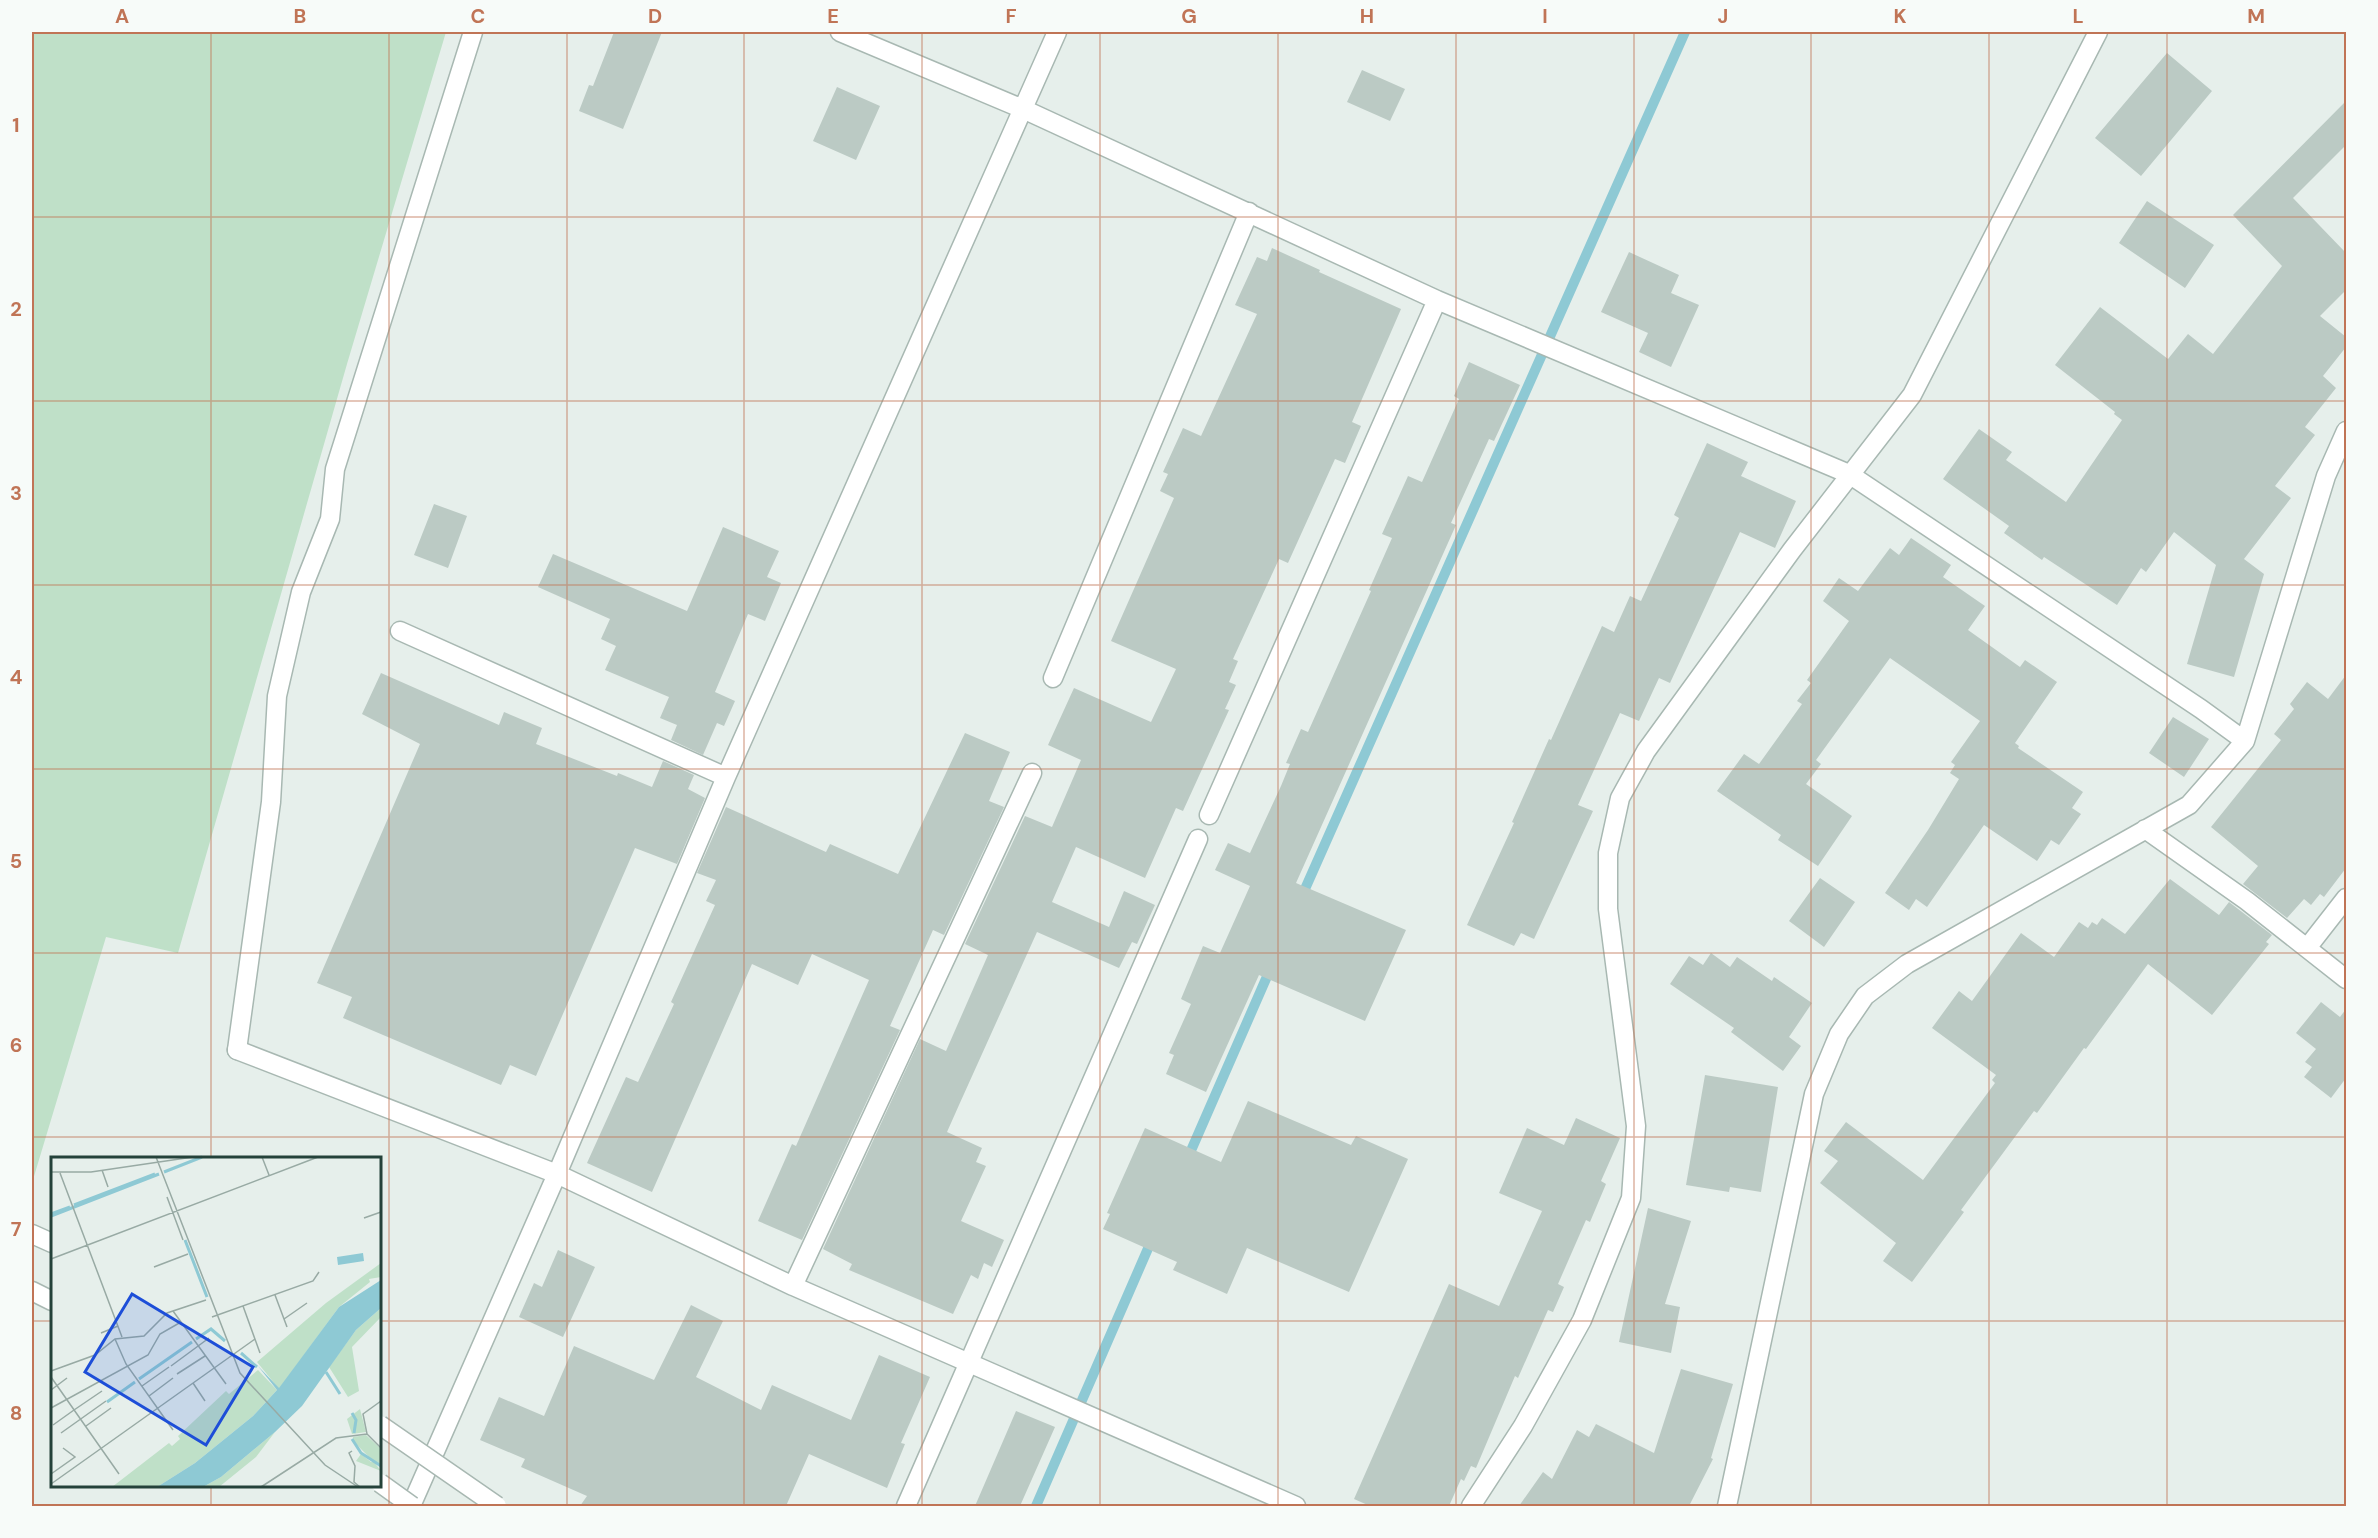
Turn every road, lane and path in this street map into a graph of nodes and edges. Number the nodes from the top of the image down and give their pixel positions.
1 (473, 32) edge
2 (840, 32) edge
3 (1057, 32) edge
4 (2098, 32) edge
5 (1023, 109) junction
6 (1249, 212) junction
7 (1437, 300) junction
8 (2346, 431) edge
9 (1849, 474) junction
10 (400, 631) dead end
11 (1053, 678) dead end
12 (2245, 741) junction
13 (1032, 773) dead end
14 (726, 777) junction
15 (1209, 815) dead end
16 (2145, 829) junction
17 (1198, 839) dead end
18 (2346, 898) edge
19 (2307, 948) junction
20 (2346, 979) edge
21 (557, 1174) junction
22 (32, 1234) edge
23 (51, 1243) edge
24 (793, 1286) junction
25 (32, 1291) edge
26 (51, 1300) edge
27 (970, 1364) junction
28 (381, 1426) edge
29 (381, 1483) edge
30 (412, 1506) edge
31 (496, 1506) edge
32 (906, 1506) edge
33 (1296, 1506) edge
34 (1471, 1506) edge
35 (1727, 1506) edge

1 - 21 street
2 - 5 street
3 - 5 street
4 - 9 street
5 - 6 street
5 - 14 street
6 - 7 street
6 - 11 street
7 - 9 street
7 - 15 street
8 - 12 street
9 - 12 street
9 - 34 street
10 - 14 street
12 - 16 street
13 - 24 street
14 - 21 street
16 - 19 street
16 - 35 street
17 - 27 street
18 - 19 street
19 - 20 street
21 - 24 street
21 - 30 street
22 - 23 street
24 - 27 street
25 - 26 street
27 - 32 street
27 - 33 street
28 - 31 street, bridge
29 - 30 street, bridge

